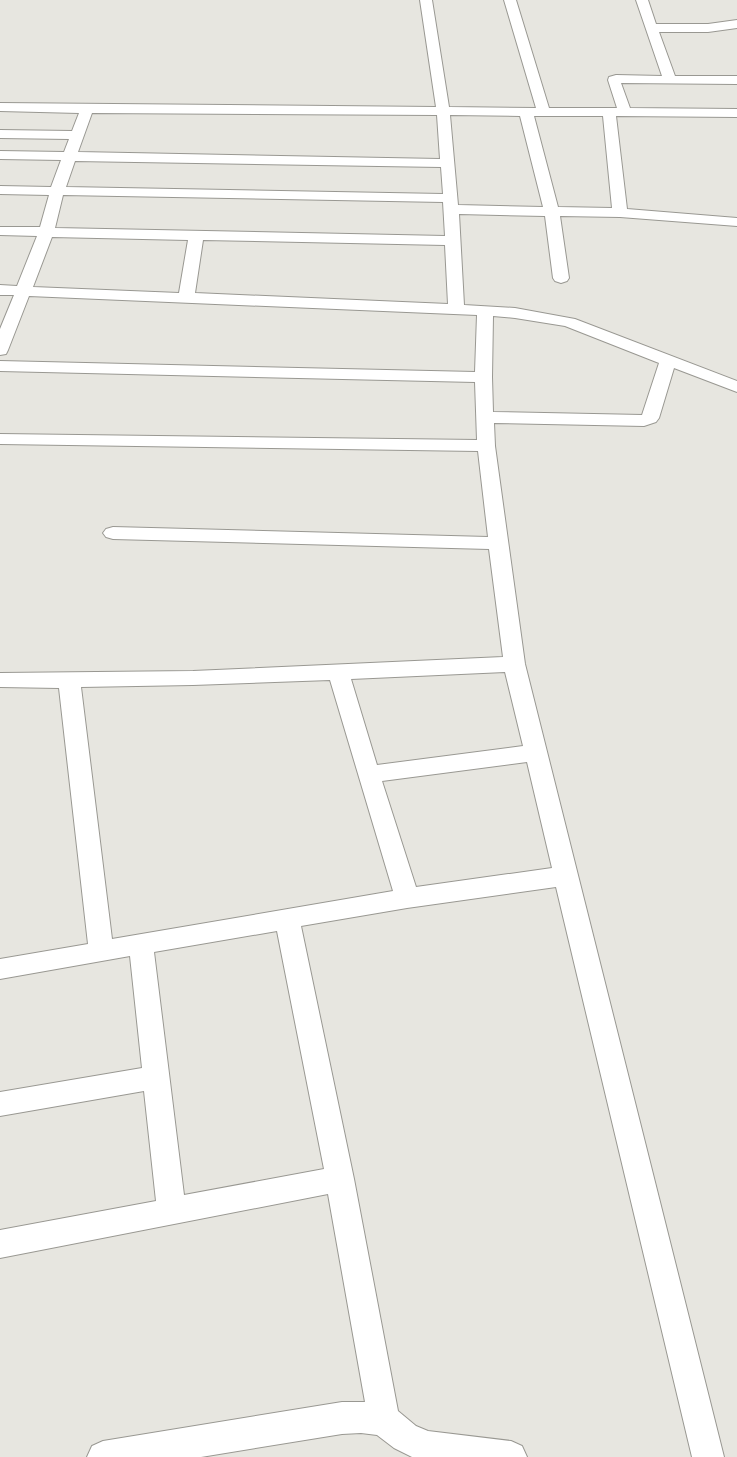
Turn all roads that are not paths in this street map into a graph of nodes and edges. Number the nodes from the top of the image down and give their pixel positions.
1 (426, 0) edge
2 (510, 0) edge
3 (642, 0) edge
4 (737, 24) edge
5 (652, 28) junction
6 (669, 78) junction
7 (737, 80) edge
8 (0, 107) edge
9 (87, 109) junction
10 (443, 112) junction
11 (526, 112) junction
12 (544, 112) junction
13 (609, 112) junction
14 (625, 112) junction
15 (737, 114) edge
16 (0, 134) edge
17 (77, 135) junction
18 (0, 155) edge
19 (68, 158) junction
20 (448, 163) junction
21 (0, 190) edge
22 (57, 191) junction
23 (451, 203) junction
24 (552, 212) junction
25 (620, 213) junction
26 (737, 222) edge
27 (0, 231) edge
28 (46, 233) junction
29 (196, 236) junction
30 (453, 241) junction
31 (561, 278) dead end
32 (0, 290) edge
33 (24, 291) junction
34 (186, 298) junction
35 (456, 309) junction
36 (485, 311) junction
37 (0, 350) edge
38 (668, 360) junction
39 (0, 366) edge
40 (483, 377) junction
41 (737, 387) edge
42 (484, 417) junction
43 (0, 439) edge
44 (486, 446) junction
45 (113, 533) dead end
46 (497, 543) junction
47 (514, 664) junction
48 (338, 673) junction
49 (0, 680) edge
50 (70, 680) junction
51 (535, 753) junction
52 (370, 774) junction
53 (565, 876) junction
54 (407, 898) junction
55 (286, 919) junction
56 (141, 945) junction
57 (101, 951) junction
58 (0, 969) edge
59 (157, 1077) junction
60 (0, 1104) edge
61 (340, 1179) junction
62 (172, 1211) junction
63 (0, 1244) edge
64 (384, 1420) junction
65 (103, 1457) edge
66 (511, 1457) edge
67 (708, 1457) edge

1 - 10 street
2 - 12 street
3 - 5 street
4 - 5 street
5 - 6 street
6 - 7 street
6 - 14 street
8 - 9 street
9 - 10 street
9 - 17 street
10 - 11 street
10 - 20 street
11 - 12 street
11 - 24 street
12 - 13 street
13 - 14 street
13 - 25 street
14 - 15 street
16 - 17 street
17 - 19 street
18 - 19 street
19 - 20 street
19 - 22 street
20 - 23 street
21 - 22 street
22 - 23 street
22 - 28 street
23 - 24 street
23 - 30 street
24 - 25 street
24 - 31 street
25 - 26 street
27 - 28 street
28 - 29 street
28 - 33 street
29 - 30 street
29 - 34 street
30 - 35 street
32 - 33 street
33 - 34 street
33 - 37 street
34 - 35 street
35 - 36 street
36 - 38 street
36 - 40 street
38 - 41 street
38 - 42 street
39 - 40 street
40 - 42 street
42 - 44 street
43 - 44 street
44 - 46 street
45 - 46 street
46 - 47 street
47 - 48 street
47 - 51 street
48 - 50 street
48 - 52 street
49 - 50 street
50 - 57 street
51 - 52 street
51 - 53 street
52 - 54 street
53 - 54 street
53 - 67 street
54 - 55 street
55 - 56 street
55 - 61 street
56 - 57 street
56 - 59 street
57 - 58 street
59 - 60 street
59 - 62 street
61 - 62 street
61 - 64 street
62 - 63 street
64 - 65 street
64 - 66 street

